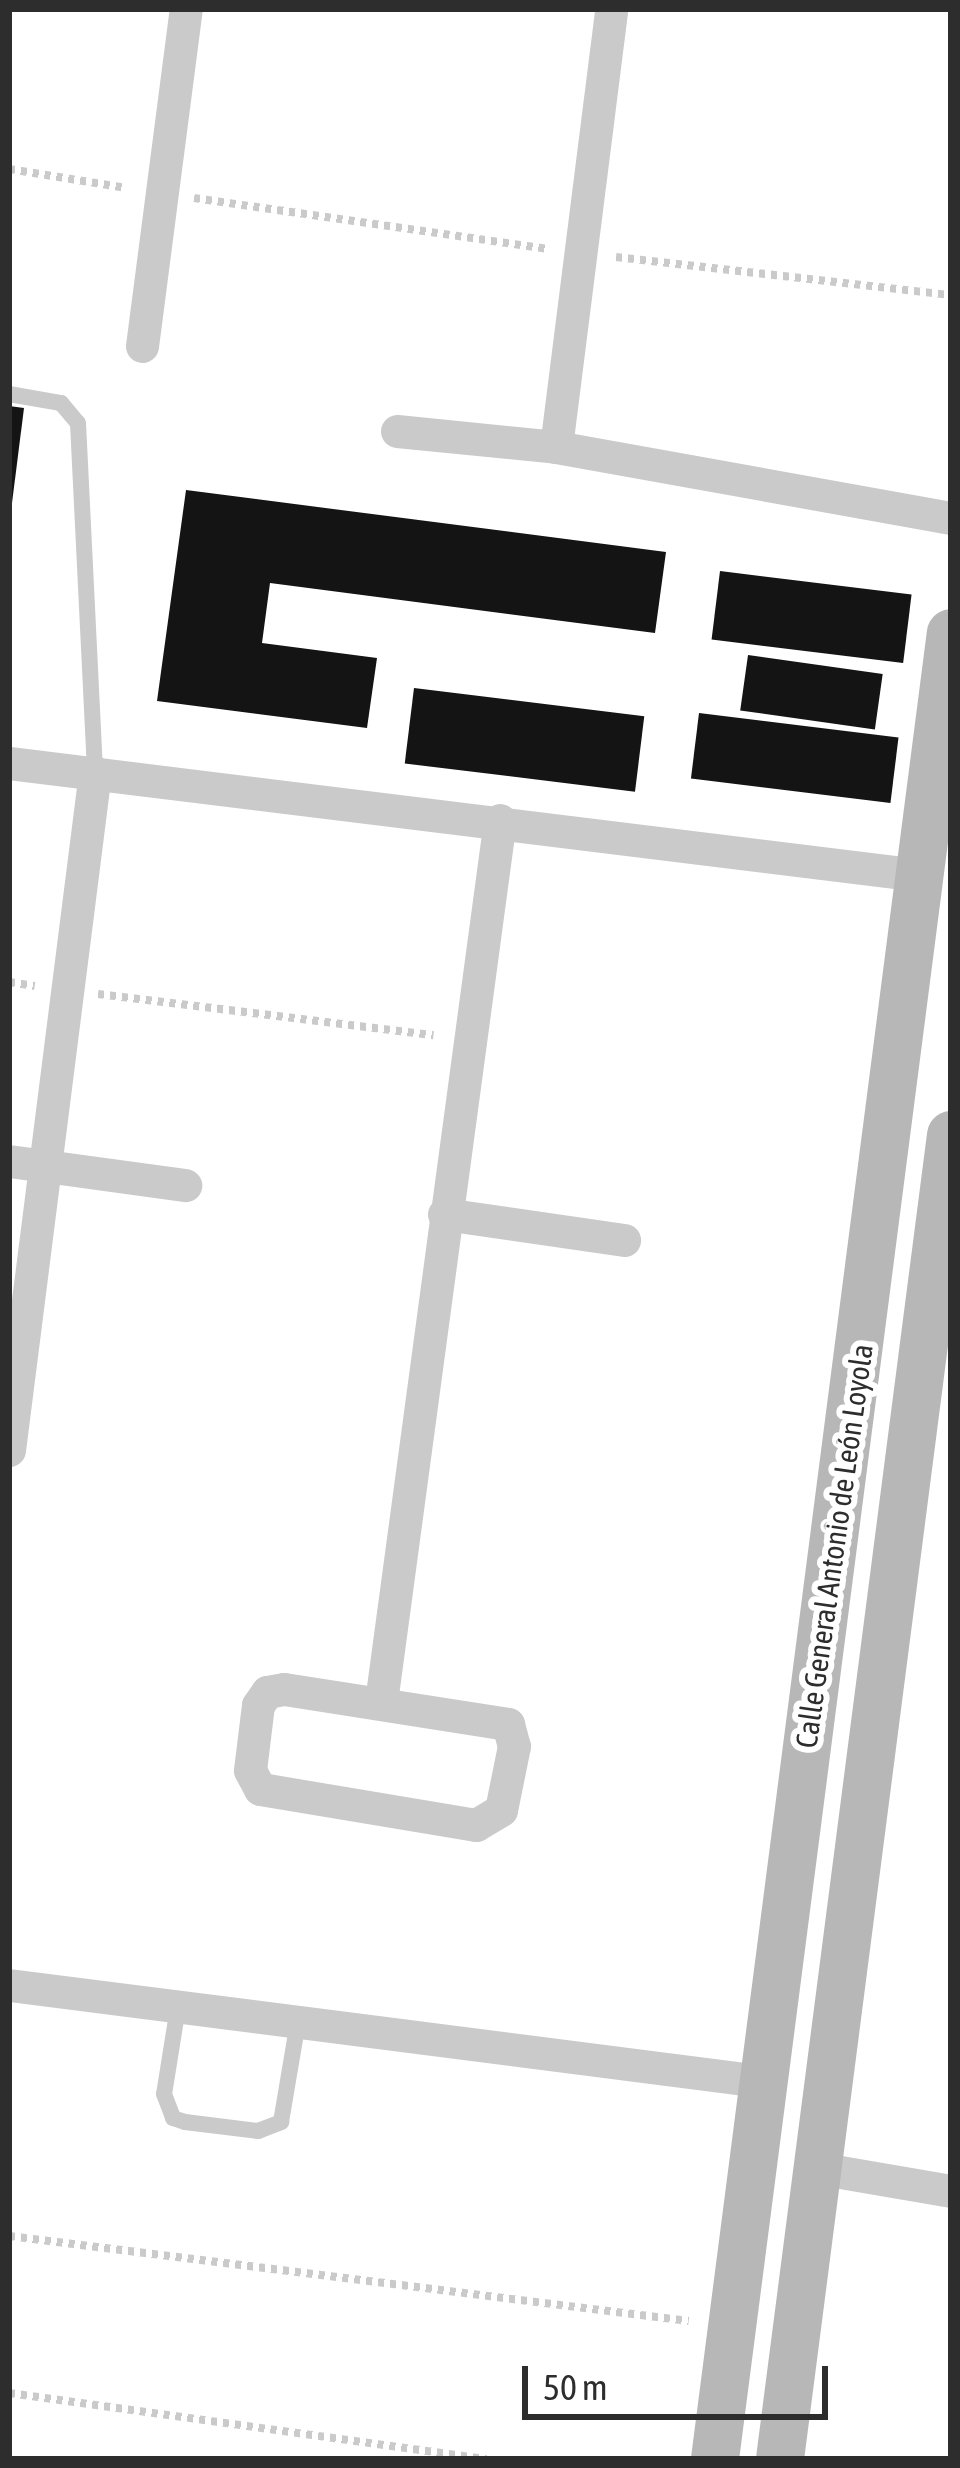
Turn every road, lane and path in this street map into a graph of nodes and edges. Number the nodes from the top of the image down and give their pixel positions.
1 (186, 9) edge
2 (611, 9) edge
3 (9, 169) edge
4 (162, 193) junction
5 (580, 254) junction
6 (951, 295) edge
7 (142, 346) dead end
8 (9, 394) edge
9 (397, 431) dead end
10 (556, 447) junction
11 (951, 518) edge
12 (951, 633) edge
13 (9, 763) edge
14 (95, 772) junction
15 (500, 820) junction
16 (920, 875) junction
17 (9, 982) edge
18 (74, 991) junction
19 (466, 1039) junction
20 (951, 1135) edge
21 (9, 1161) edge
22 (48, 1168) junction
23 (185, 1185) dead end
24 (444, 1214) junction
25 (624, 1240) dead end
26 (944, 1249) edge
27 (9, 1450) edge
28 (381, 1702) junction
29 (9, 1985) edge
30 (178, 2007) junction
31 (298, 2021) junction
32 (761, 2081) junction
33 (818, 2168) junction
34 (951, 2191) edge
35 (9, 2236) edge
36 (733, 2327) junction
37 (9, 2392) edge
38 (486, 2459) edge
39 (715, 2459) edge
40 (780, 2459) edge

1 - 4 street
2 - 5 street
3 - 4 path
4 - 5 path
4 - 7 street
5 - 6 path
5 - 10 street
8 - 14 lane
9 - 10 street
10 - 11 street
12 - 16 street, Calle General Antonio de León Loyola
13 - 14 street
14 - 15 street
14 - 18 street
15 - 16 street
15 - 19 street
16 - 32 street, Calle General Antonio de León Loyola
17 - 18 path
18 - 19 path
18 - 22 street
19 - 24 street
20 - 26 street, Calle General Antonio de León Loyola
21 - 22 street
22 - 23 street
22 - 27 street
24 - 25 street
24 - 28 street
26 - 33 street, Calle General Antonio de León Loyola
28 - 28 street
29 - 30 street
30 - 31 street
30 - 31 lane
31 - 32 street
32 - 36 street, Calle General Antonio de León Loyola
33 - 34 street
33 - 40 street, Calle General Antonio de León Loyola
35 - 36 path
36 - 39 street, Calle General Antonio de León Loyola
37 - 38 path

